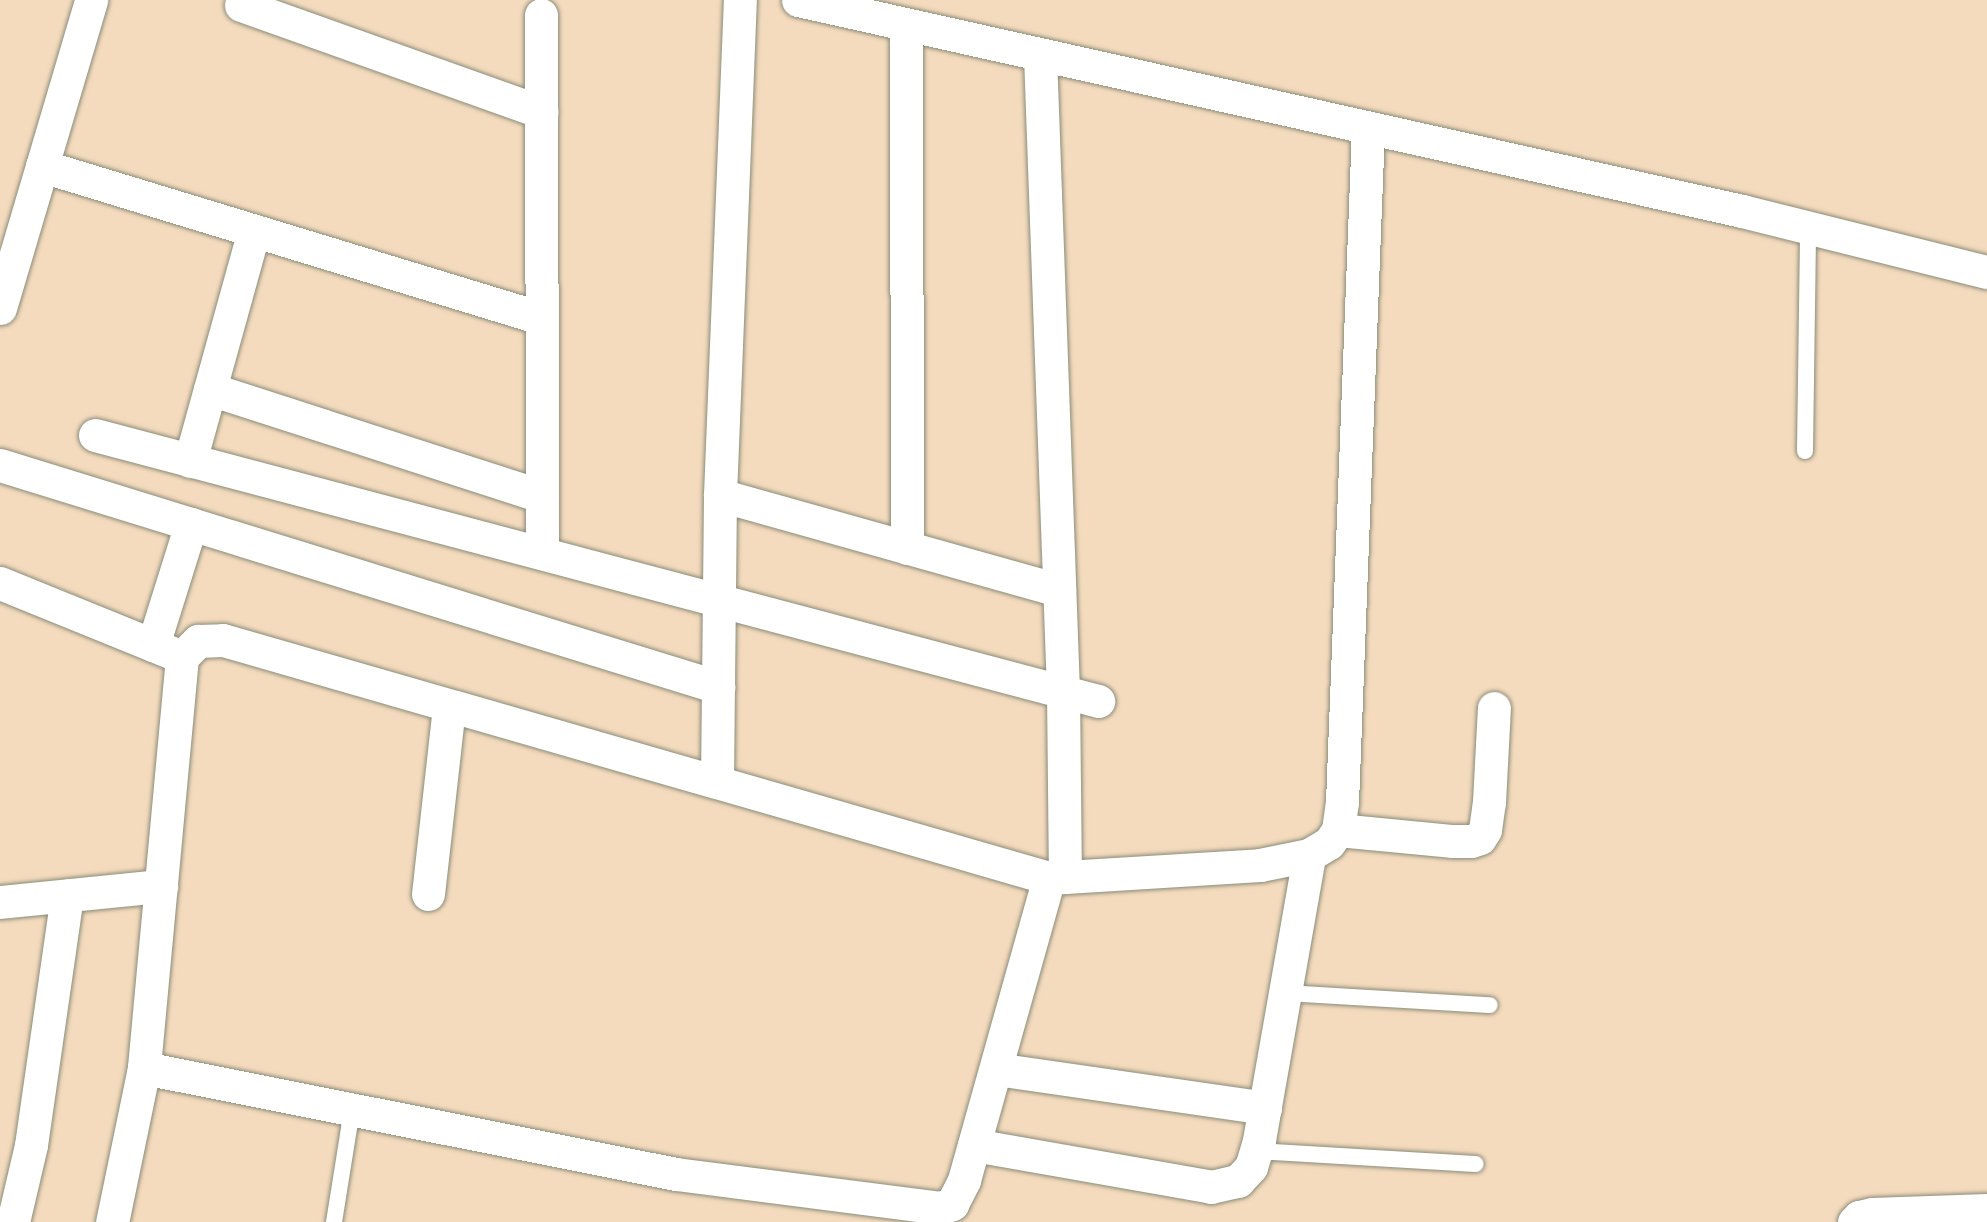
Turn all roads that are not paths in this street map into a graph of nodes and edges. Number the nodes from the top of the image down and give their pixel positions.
1 (90, 0) edge
2 (740, 0) edge
3 (798, 0) edge
4 (242, 5) dead end
5 (541, 15) dead end
6 (906, 26) junction
7 (1040, 55) junction
8 (541, 112) junction
9 (1368, 128) junction
10 (42, 166) junction
11 (1808, 227) junction
12 (254, 231) junction
13 (1987, 272) edge
14 (0, 308) edge
15 (541, 318) junction
16 (210, 389) junction
17 (95, 435) dead end
18 (1805, 451) dead end
19 (190, 460) junction
20 (0, 465) edge
21 (720, 495) junction
22 (542, 496) junction
23 (191, 525) junction
24 (907, 548) junction
25 (542, 554) junction
26 (0, 583) edge
27 (1059, 590) junction
28 (719, 600) junction
29 (153, 645) junction
30 (182, 657) junction
31 (718, 687) junction
32 (1063, 691) junction
33 (1098, 701) dead end
34 (449, 706) junction
35 (1494, 708) dead end
36 (717, 782) junction
37 (1338, 830) junction
38 (1309, 855) junction
39 (1057, 877) junction
40 (161, 886) junction
41 (428, 894) dead end
42 (68, 896) junction
43 (0, 902) edge
44 (1285, 993) junction
45 (1490, 1005) dead end
46 (144, 1068) junction
47 (996, 1069) junction
48 (1265, 1108) junction
49 (352, 1110) junction
50 (974, 1145) junction
51 (1256, 1151) junction
52 (1476, 1164) dead end
53 (1987, 1210) edge
54 (13, 1222) edge
55 (112, 1222) edge
56 (333, 1222) edge
57 (1854, 1222) edge

1 - 10 street
2 - 21 street
3 - 6 street
4 - 8 street
5 - 8 street
6 - 7 street
6 - 24 street
7 - 9 street
7 - 27 street
8 - 15 street
9 - 11 street
9 - 37 street
10 - 12 street
10 - 14 street
11 - 13 street
11 - 18 lane
12 - 15 street
12 - 16 street
15 - 22 street
16 - 19 street
16 - 22 street
17 - 19 street
19 - 25 street
20 - 23 street
21 - 24 street
21 - 28 street
22 - 25 street
23 - 29 street
23 - 31 street
24 - 27 street
25 - 28 street
26 - 29 street
27 - 32 street
28 - 31 street
28 - 32 street
29 - 30 street
30 - 34 street
30 - 40 street
31 - 36 street
32 - 33 street
32 - 39 street
34 - 36 street
34 - 41 street
35 - 37 street
36 - 39 street
37 - 38 street
38 - 39 street
38 - 44 street
39 - 47 street
40 - 42 street
40 - 46 street
42 - 43 street
42 - 54 street
44 - 45 lane
44 - 48 street
46 - 49 street
46 - 55 street
47 - 48 street
47 - 50 street
48 - 51 street
49 - 50 street
49 - 56 lane
50 - 51 street
51 - 52 lane
53 - 57 street

